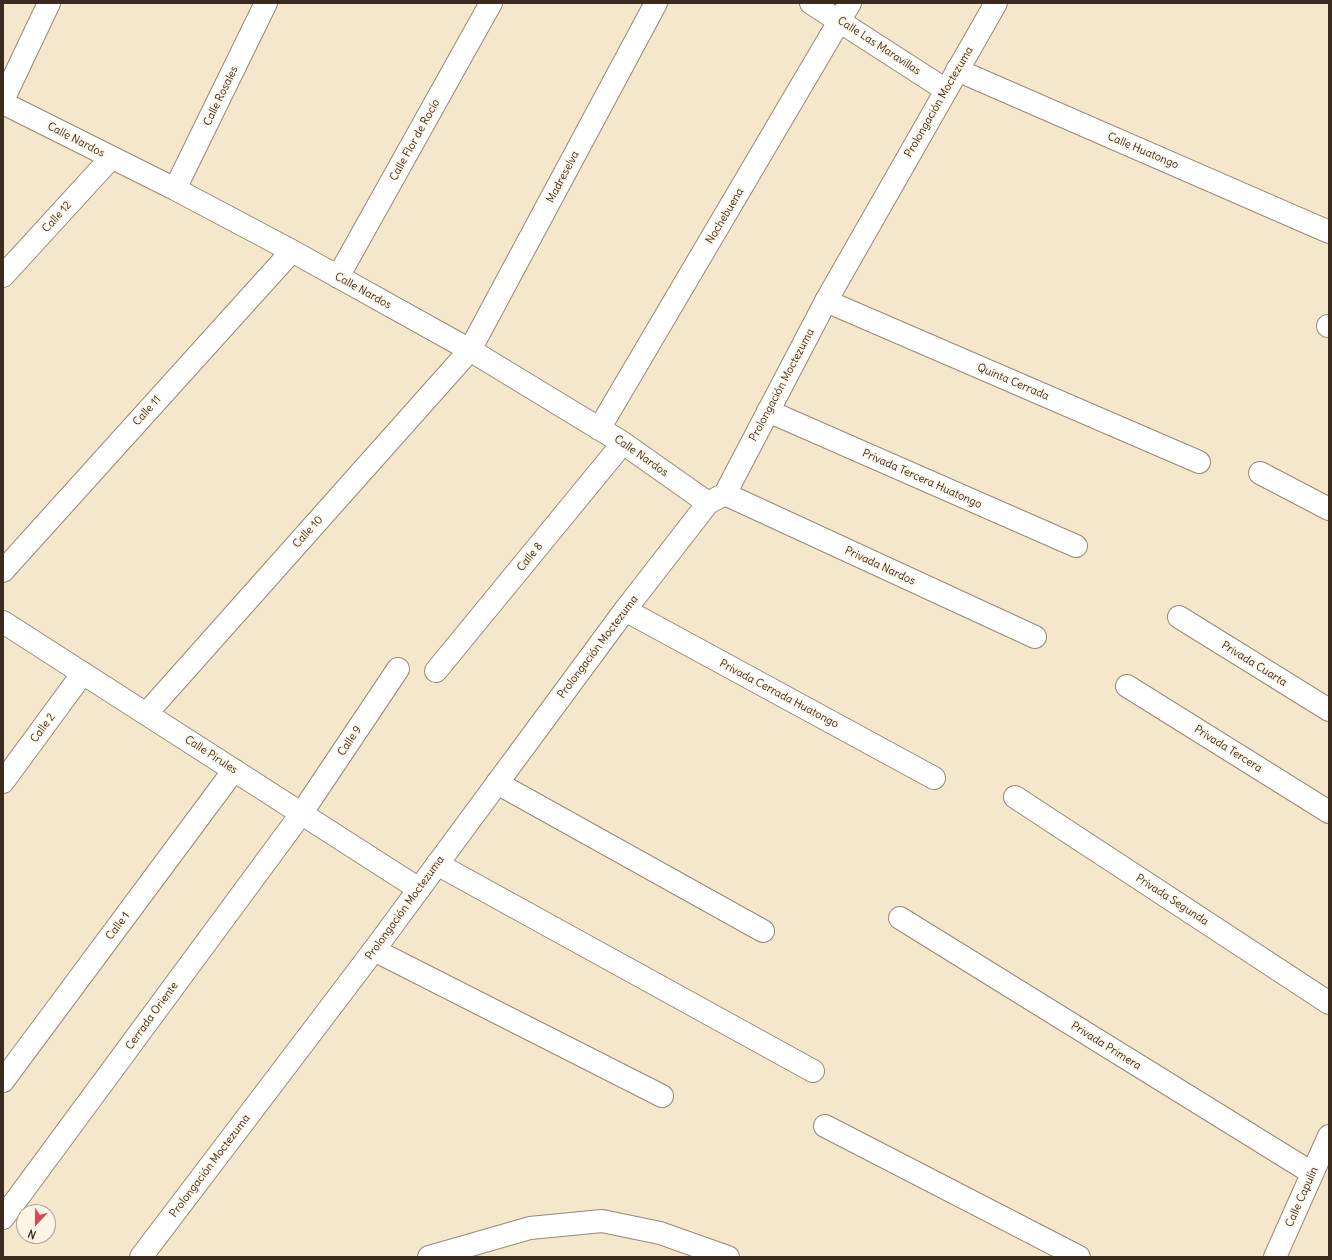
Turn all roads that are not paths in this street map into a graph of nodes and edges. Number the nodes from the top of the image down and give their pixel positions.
1 (49, 3) edge
2 (266, 3) edge
3 (491, 3) edge
4 (656, 3) edge
5 (811, 3) edge
6 (996, 3) edge
7 (844, 12) edge
8 (957, 70) junction
9 (946, 90) junction
10 (3, 102) edge
11 (111, 158) junction
12 (175, 189) junction
13 (1329, 232) edge
14 (292, 251) junction
15 (3, 276) edge
16 (338, 277) junction
17 (826, 301) junction
18 (470, 350) junction
19 (768, 411) junction
20 (599, 429) junction
21 (623, 443) junction
22 (1199, 462) dead end
23 (1260, 473) dead end
24 (716, 499) junction
25 (1329, 509) edge
26 (1076, 546) dead end
27 (3, 571) edge
28 (625, 610) junction
29 (1179, 617) dead end
30 (3, 622) edge
31 (1035, 637) dead end
32 (398, 669) dead end
33 (436, 671) dead end
34 (83, 673) junction
35 (1127, 686) dead end
36 (1329, 710) edge
37 (146, 714) junction
38 (234, 770) junction
39 (934, 778) dead end
40 (3, 782) edge
41 (497, 783) junction
42 (1015, 797) dead end
43 (1329, 812) edge
44 (301, 814) junction
45 (437, 864) junction
46 (419, 889) junction
47 (900, 918) dead end
48 (763, 931) dead end
49 (374, 950) junction
50 (1329, 1003) edge
51 (813, 1071) dead end
52 (3, 1081) edge
53 (662, 1096) dead end
54 (825, 1126) dead end
55 (1329, 1136) edge
56 (1312, 1174) junction
57 (3, 1218) edge
58 (141, 1257) edge
59 (429, 1257) edge
60 (728, 1257) edge
61 (1079, 1257) edge
62 (1275, 1257) edge

1 - 10 street
2 - 12 street, Calle Rosales
3 - 16 street, Calle Flor de Rocío
4 - 18 street, Madreselva
5 - 7 street, Calle Las Maravillas
6 - 8 street, Prolongación Moctezuma
7 - 9 street, Calle Las Maravillas
7 - 20 street, Nochebuena
8 - 9 street, Prolongación Moctezuma
8 - 13 street, Calle Huatongo
9 - 17 street, Prolongación Moctezuma
10 - 11 street, Calle Nardos
11 - 12 street, Calle Nardos
11 - 15 street, Calle 12
12 - 14 street, Calle Nardos
14 - 16 street, Calle Nardos
14 - 27 street, Calle 11
16 - 18 street, Calle Nardos
17 - 19 street, Prolongación Moctezuma
17 - 22 street, Quinta Cerrada
18 - 20 street, Calle Nardos
18 - 37 street, Calle 10
19 - 24 street, Prolongación Moctezuma
19 - 26 street, Privada Tercera Huatongo
20 - 21 street, Calle Nardos
21 - 24 street, Calle Nardos
21 - 33 street, Calle 8
23 - 25 street
24 - 28 street, Prolongación Moctezuma
24 - 31 street, Privada Nardos
28 - 39 street, Privada Cerrada Huatongo
28 - 41 street, Prolongación Moctezuma
29 - 36 street, Privada Cuarta
30 - 34 street, Calle Pirules
32 - 44 street, Calle 9
34 - 37 street, Calle Pirules
34 - 40 street, Calle 2
35 - 43 street, Privada Tercera
37 - 38 street, Calle Pirules
38 - 44 street, Calle Pirules
38 - 52 street, Calle 1
41 - 45 street, Prolongación Moctezuma
41 - 48 street
42 - 50 street, Privada Segunda
44 - 46 street, Calle Pirules
44 - 57 street, Cerrada Oriente
45 - 46 street, Prolongación Moctezuma
45 - 51 street
46 - 49 street, Prolongación Moctezuma
47 - 56 street, Privada Primera
49 - 53 street
49 - 58 street, Prolongación Moctezuma
54 - 61 street
55 - 56 street, Calle Capulín
56 - 62 street, Calle Capulín
59 - 60 street

